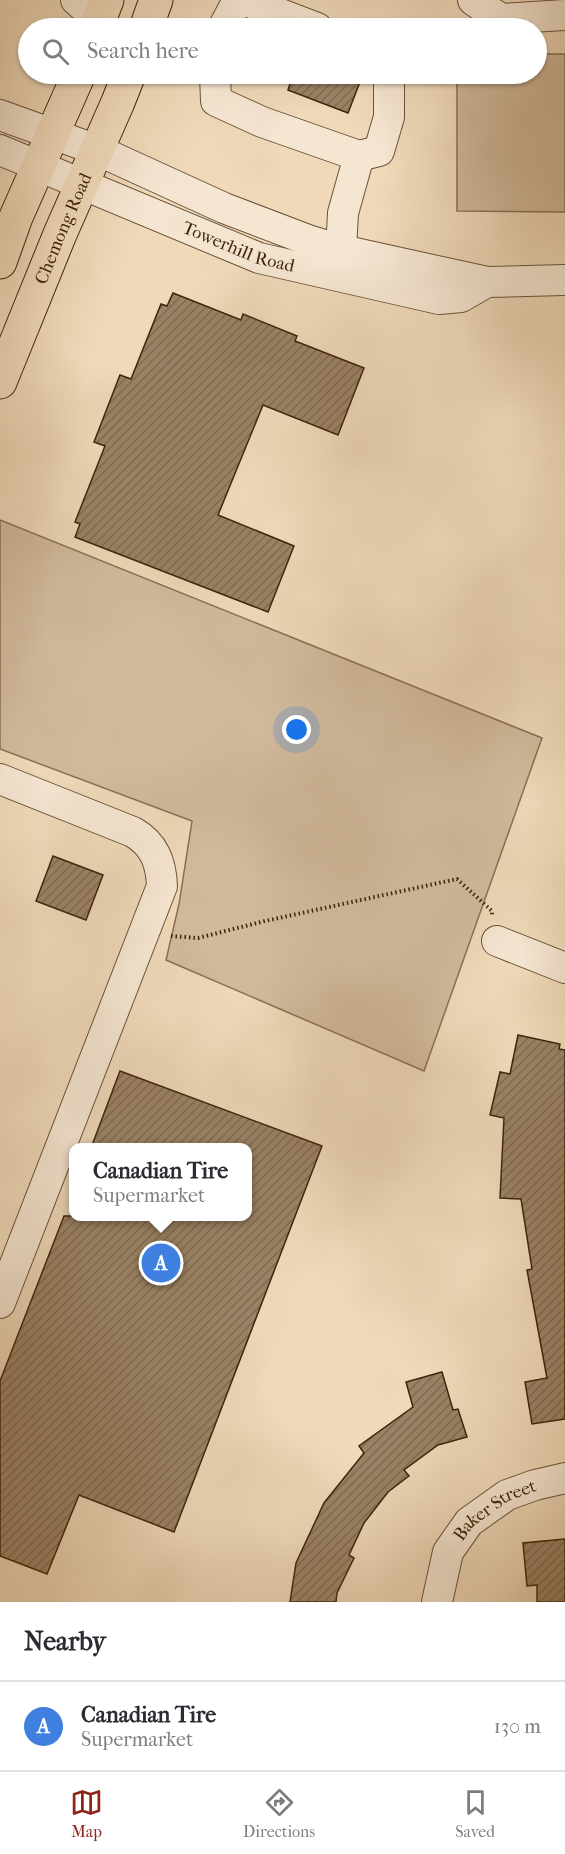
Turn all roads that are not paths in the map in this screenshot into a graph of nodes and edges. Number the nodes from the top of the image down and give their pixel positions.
1 (156, 0) edge
2 (238, 0) edge
3 (244, 0) edge
4 (473, 0) edge
5 (565, 15) edge
6 (150, 18) edge
7 (228, 18) edge
8 (291, 18) edge
9 (76, 84) edge
10 (125, 84) edge
11 (216, 84) edge
12 (389, 84) edge
13 (0, 115) edge
14 (53, 134) junction
15 (0, 150) edge
16 (97, 150) junction
17 (359, 156) junction
18 (38, 166) junction
19 (82, 184) junction
20 (341, 250) junction
21 (0, 262) edge
22 (565, 280) edge
23 (487, 282) junction
24 (0, 382) edge
25 (0, 779) edge
26 (497, 941) road end
27 (565, 968) edge
28 (0, 1303) edge
29 (565, 1478) edge
30 (437, 1602) edge

1 - 6 main road
2 - 7 street
3 - 8 street
4 - 5 street
9 - 14 main road
10 - 16 main road, Chemong Road
11 - 17 street
12 - 17 street
13 - 14 street, Towerhill Road
14 - 16 street, Towerhill Road
14 - 18 main road
15 - 18 street, Towerhill Road
16 - 19 main road, Chemong Road
16 - 20 street, Towerhill Road
17 - 20 street
18 - 19 street, Towerhill Road
18 - 21 main road
19 - 23 street, Towerhill Road
19 - 24 main road, Chemong Road
20 - 23 street, Towerhill Road
22 - 23 street, Towerhill Road
25 - 28 street
26 - 27 street
29 - 30 street, Baker Street

